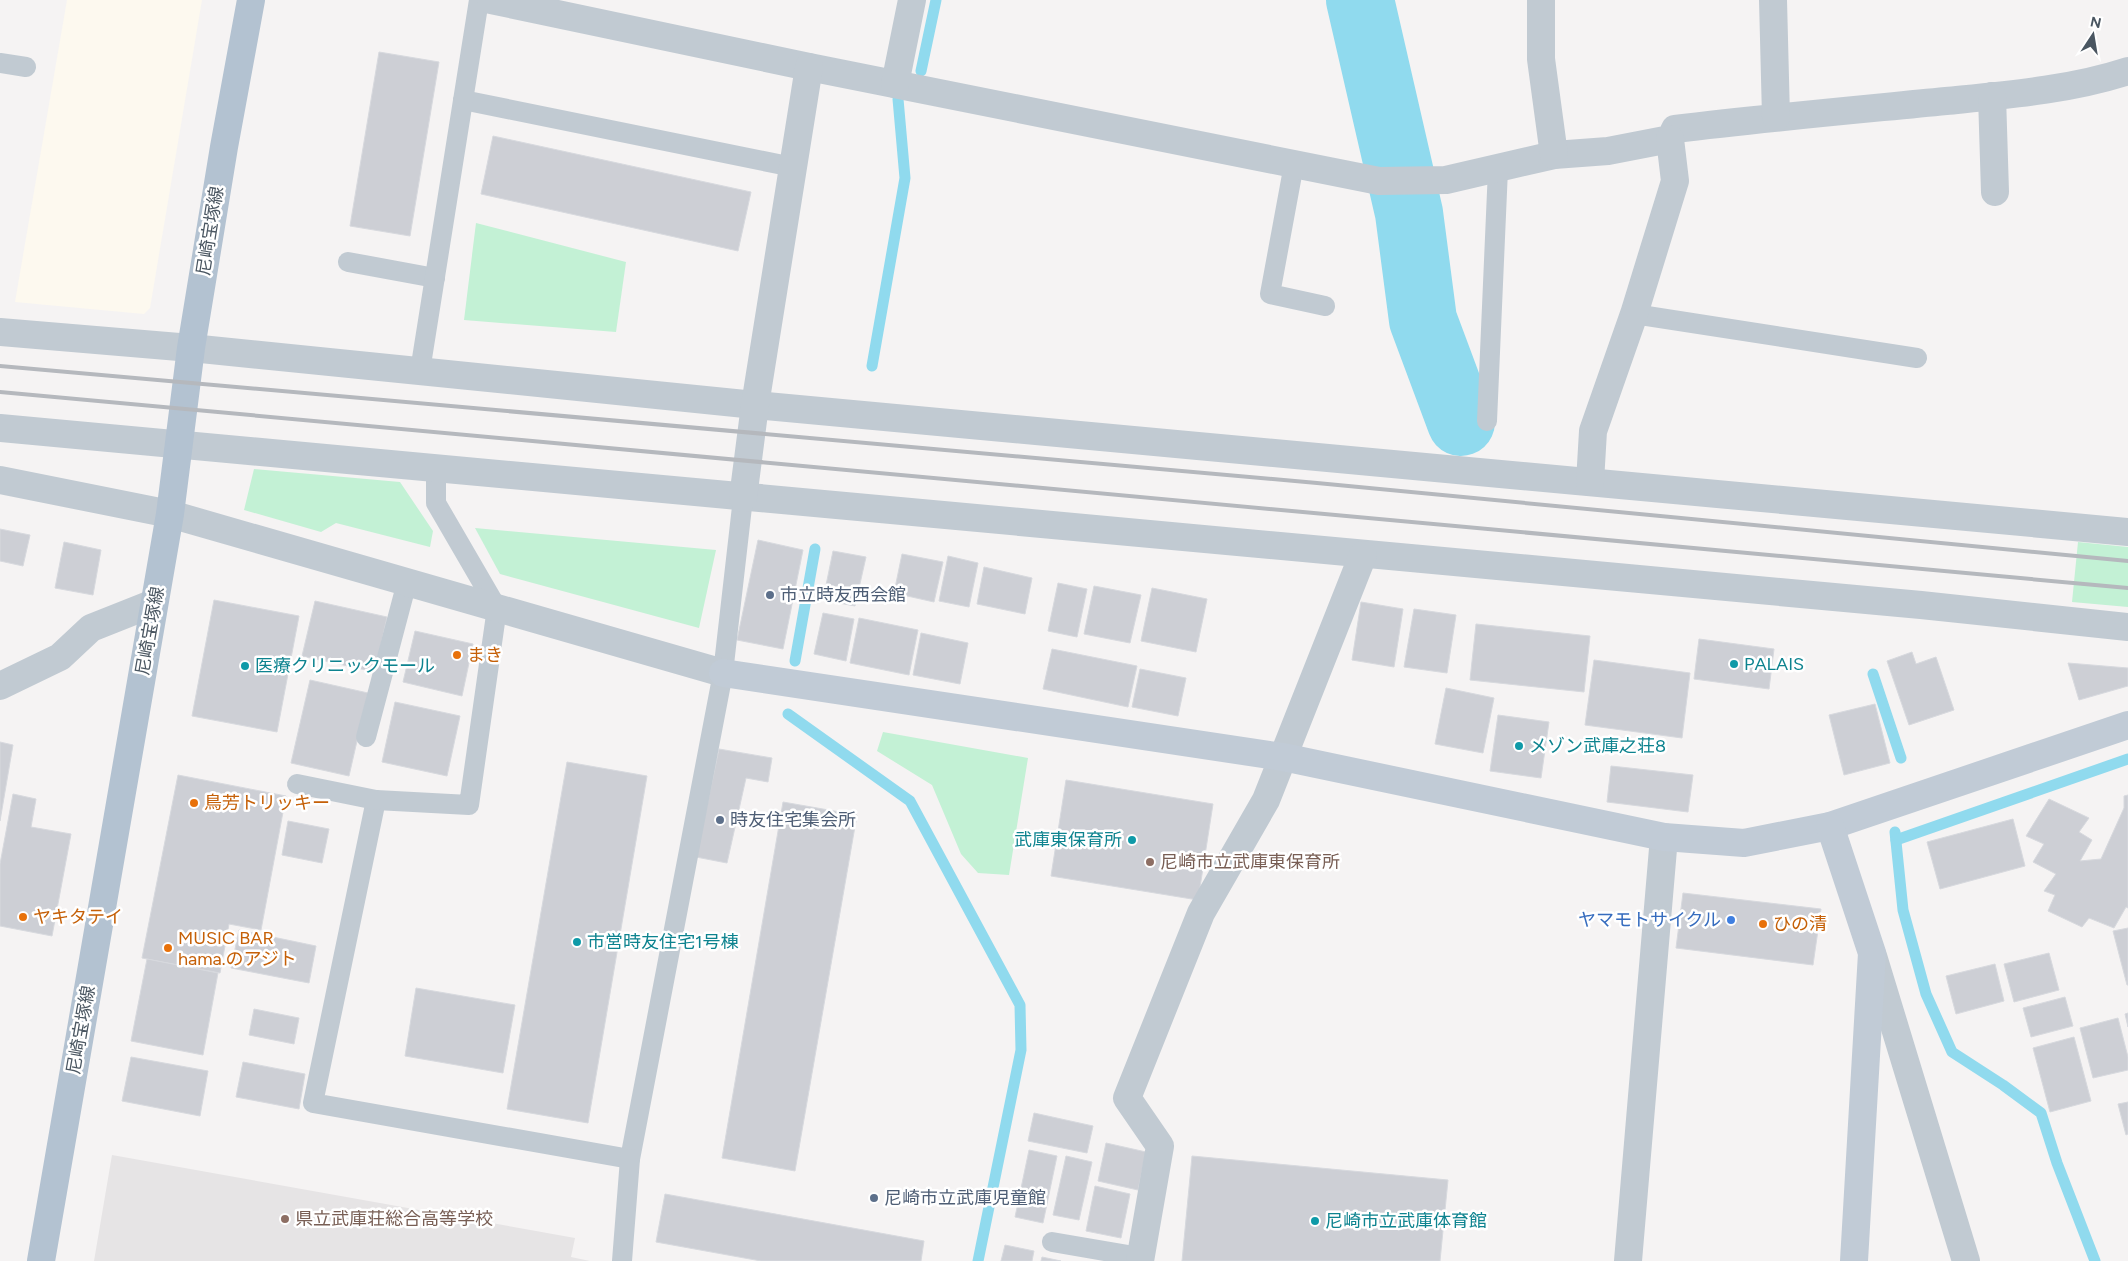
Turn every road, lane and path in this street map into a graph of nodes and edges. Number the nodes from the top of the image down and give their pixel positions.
1 (251, 0) edge
2 (479, 0) edge
3 (491, 0) edge
4 (912, 0) edge
5 (1541, 0) edge
6 (1773, 0) edge
7 (0, 63) edge
8 (26, 67) dead end
9 (809, 67) junction
10 (2128, 71) edge
11 (895, 84) junction
12 (1992, 96) junction
13 (463, 100) junction
14 (1776, 117) junction
15 (1670, 139) junction
16 (1554, 155) junction
17 (1294, 164) junction
18 (793, 167) junction
19 (1498, 169) junction
20 (1995, 192) dead end
21 (348, 262) dead end
22 (435, 278) junction
23 (1325, 306) dead end
24 (1634, 314) junction
25 (0, 332) edge
26 (190, 348) junction
27 (1917, 358) dead end
28 (420, 371) junction
29 (755, 405) junction
30 (1487, 421) dead end
31 (0, 428) edge
32 (180, 444) junction
33 (436, 468) junction
34 (0, 480) edge
35 (1590, 482) junction
36 (744, 498) junction
37 (170, 514) junction
38 (2128, 532) edge
39 (1363, 555) junction
40 (407, 582) junction
41 (154, 603) junction
42 (497, 608) junction
43 (2128, 627) edge
44 (723, 673) junction
45 (0, 686) edge
46 (2128, 725) edge
47 (366, 737) dead end
48 (1283, 757) junction
49 (297, 784) dead end
50 (376, 800) junction
51 (1830, 826) junction
52 (1664, 837) junction
53 (1872, 953) junction
54 (630, 1159) junction
55 (1052, 1242) dead end
56 (1140, 1259) edge
57 (42, 1261) edge
58 (622, 1261) edge
59 (1628, 1261) edge
60 (1854, 1261) edge
61 (1966, 1261) edge

1 - 26 main road, 尼崎宝塚線
2 - 13 lane
3 - 9 street
4 - 11 street
5 - 16 street
6 - 14 street
7 - 8 lane
9 - 11 street
9 - 18 street
10 - 12 street
11 - 17 street
12 - 14 street
12 - 20 street
13 - 18 lane
13 - 22 lane
14 - 15 street
15 - 16 street
15 - 24 street
16 - 19 street
17 - 19 street
17 - 23 lane
18 - 29 street
19 - 30 lane
21 - 22 lane
22 - 28 lane
24 - 27 lane
24 - 35 street
25 - 26 street
26 - 28 street
26 - 32 main road, 尼崎宝塚線
28 - 29 street
29 - 35 street
29 - 36 street
31 - 32 street
32 - 33 street
32 - 37 main road, 尼崎宝塚線
33 - 36 street
33 - 42 lane
34 - 37 street
35 - 38 street
36 - 39 street
36 - 44 lane
37 - 40 street
37 - 41 main road, 尼崎宝塚線
39 - 43 street
39 - 48 street
40 - 42 street
40 - 47 lane
41 - 45 street
41 - 57 main road, 尼崎宝塚線
42 - 44 street
42 - 50 lane
44 - 48 street
44 - 54 lane
46 - 51 street
48 - 52 street
48 - 56 street
49 - 50 lane
50 - 54 lane
51 - 52 street
51 - 53 street
52 - 59 street
53 - 60 street
53 - 61 street
54 - 58 lane
55 - 56 lane

